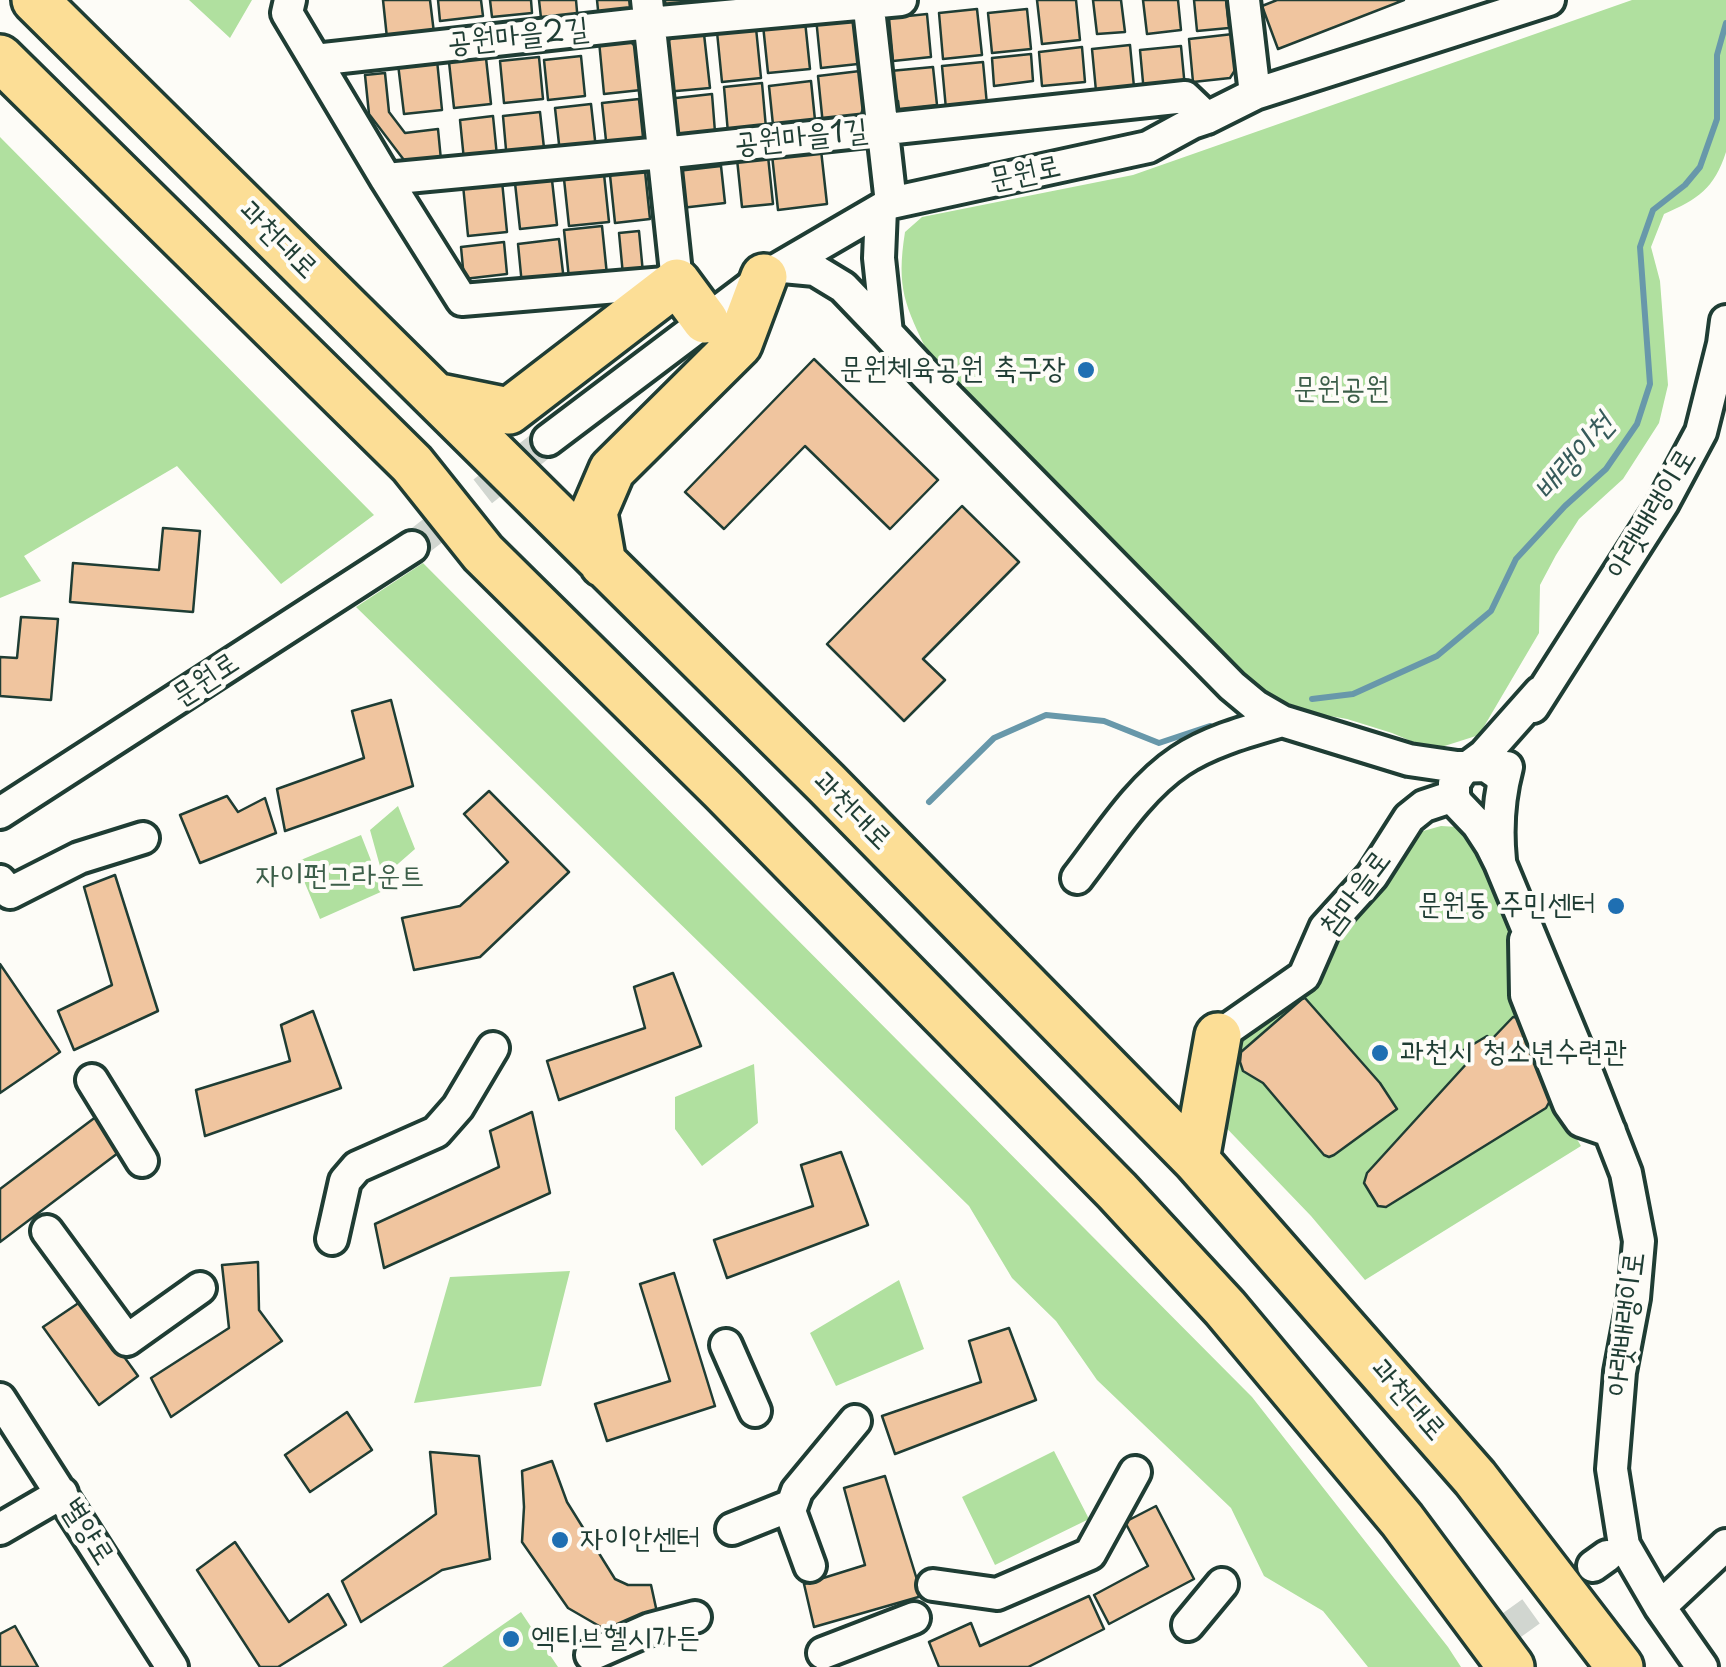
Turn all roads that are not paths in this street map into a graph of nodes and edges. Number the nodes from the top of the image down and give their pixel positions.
1 (35, 0) edge
2 (290, 0) edge
3 (901, 0) edge
4 (1244, 0) edge
5 (1548, 0) edge
6 (868, 2) edge
7 (648, 11) edge
8 (0, 58) edge
9 (315, 60) junction
10 (1255, 94) junction
11 (1207, 118) junction
12 (882, 129) junction
13 (662, 154) junction
14 (386, 179) junction
15 (886, 206) junction
16 (774, 272) junction
17 (678, 282) junction
18 (705, 320) junction
19 (1726, 321) edge
20 (887, 333) junction
21 (434, 396) junction
22 (548, 440) tunnel mouth
23 (412, 547) tunnel mouth
24 (603, 564) junction
25 (1540, 692) junction
26 (1282, 720) junction
27 (1461, 791) junction
28 (1502, 792) junction
29 (0, 813) edge
30 (143, 838) dead end
31 (1500, 863) junction
32 (1077, 878) dead end
33 (0, 880) edge
34 (1218, 1036) joint
35 (493, 1048) dead end
36 (92, 1080) dead end
37 (1196, 1160) junction
38 (142, 1161) dead end
39 (47, 1231) dead end
40 (332, 1238) dead end
41 (200, 1288) dead end
42 (726, 1345) dead end
43 (0, 1399) edge
44 (756, 1411) dead end
45 (855, 1421) dead end
46 (1135, 1472) dead end
47 (62, 1494) junction
48 (792, 1505) junction
49 (0, 1529) edge
50 (732, 1529) dead end
51 (1726, 1545) edge
52 (810, 1566) dead end
53 (933, 1584) dead end
54 (1222, 1584) dead end
55 (1660, 1606) junction
56 (696, 1618) dead end
57 (914, 1618) dead end
58 (1188, 1624) dead end
59 (824, 1653) dead end
60 (591, 1655) dead end
61 (172, 1667) edge
62 (1511, 1667) edge
63 (1620, 1667) edge
64 (1702, 1667) edge

1 - 21 highway, 과천대로
2 - 9 street
3 - 6 street, 공원마을2길
4 - 10 street
5 - 10 street, 문원로
6 - 7 street, 공원마을2길
6 - 12 street
7 - 9 street, 공원마을2길
7 - 13 street
8 - 62 highway
9 - 14 street
10 - 11 street, 문원로
11 - 12 street, 공원마을1길
11 - 15 street, 문원로
12 - 13 street, 공원마을1길
12 - 15 street
13 - 14 street, 공원마을1길
13 - 17 street
14 - 17 street
15 - 16 street, 문원로
15 - 20 street
16 - 18 street, 문원로
16 - 20 street
16 - 24 highway
17 - 18 highway
17 - 21 highway
18 - 22 street, 문원로
19 - 25 street, 아랫배랭이로
20 - 26 street
21 - 24 highway, 과천대로
23 - 29 street, 문원로
24 - 37 highway, 과천대로
25 - 27 street
25 - 28 street
26 - 27 street
26 - 32 street
27 - 28 street, 참마을로
27 - 28 street
27 - 31 street
27 - 34 street, 참마을로
28 - 31 street
30 - 33 street
31 - 55 street, 아랫배랭이로
34 - 37 highway
35 - 40 street
36 - 38 street
37 - 63 highway, 과천대로
39 - 41 street
42 - 44 street
43 - 47 street, 별양로
45 - 48 street
46 - 53 street
47 - 49 street
47 - 61 street, 별양로
48 - 50 street
48 - 52 street
51 - 55 street
54 - 58 street
55 - 64 street, 아랫배랭이로
56 - 60 street
57 - 59 street

